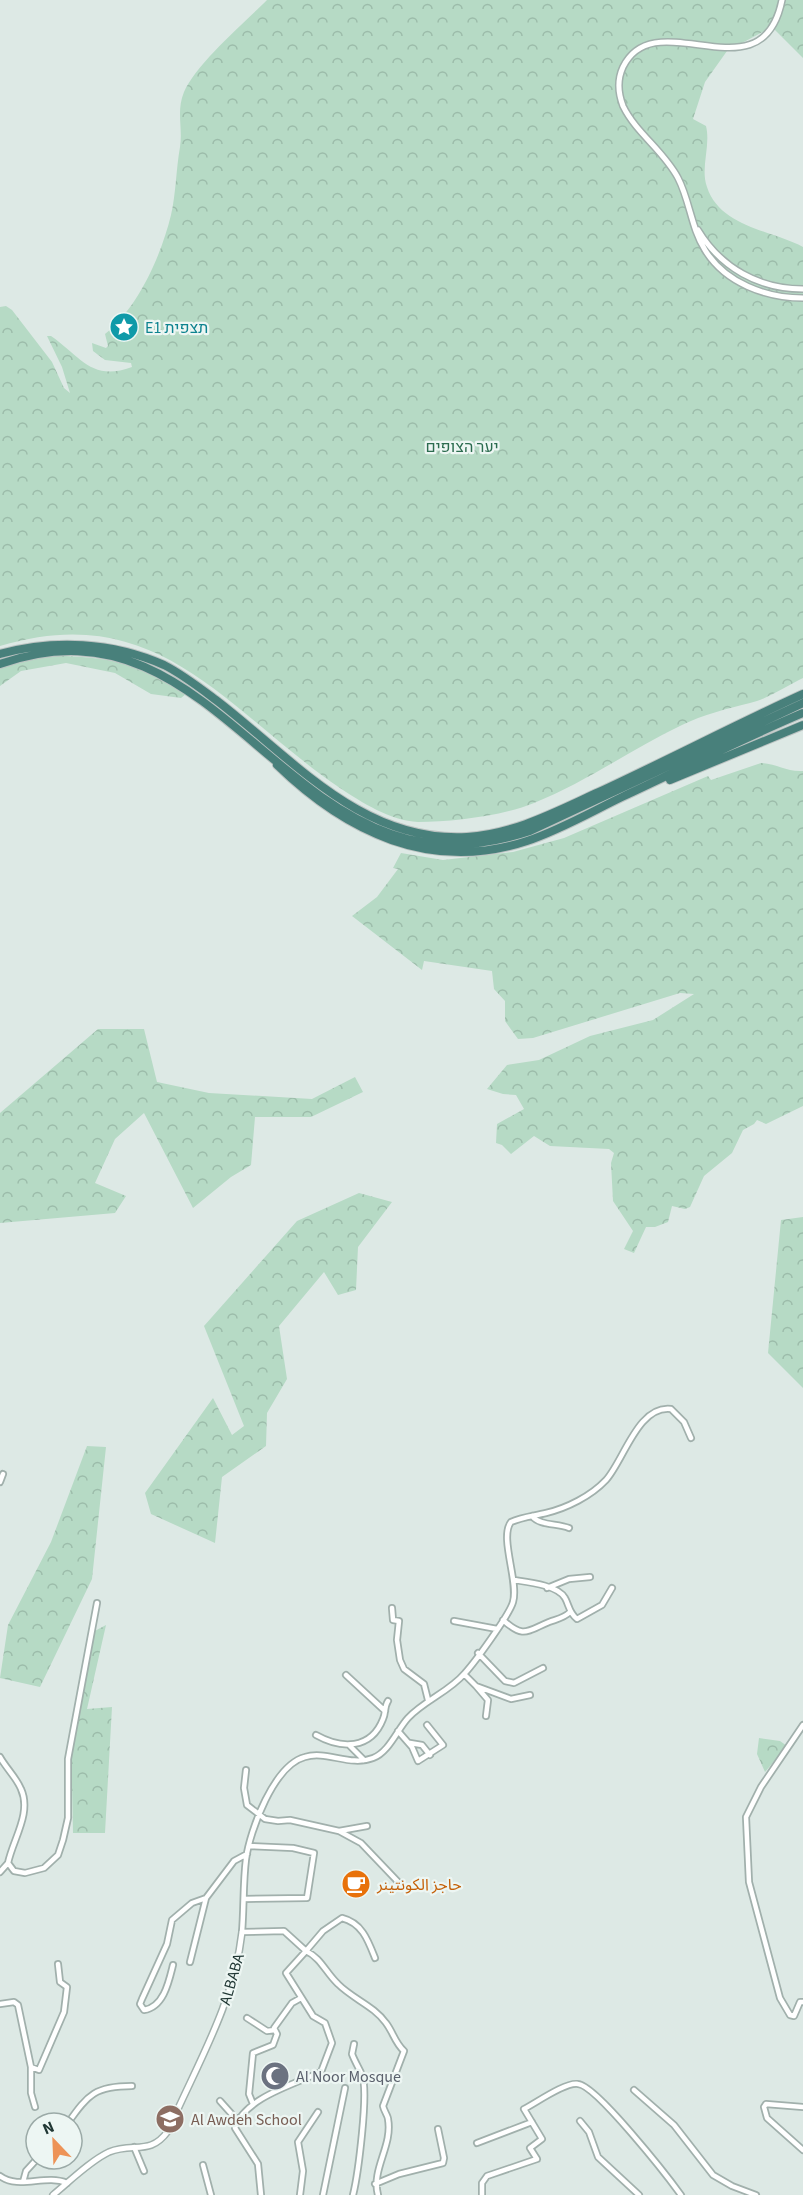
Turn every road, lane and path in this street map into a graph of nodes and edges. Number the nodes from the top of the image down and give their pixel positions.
1 (782, 0) edge
2 (691, 215) junction
3 (803, 289) edge
4 (803, 298) edge
5 (0, 654) edge
6 (0, 664) edge
7 (803, 692) edge
8 (803, 703) edge
9 (803, 713) edge
10 (803, 725) edge
11 (237, 727) junction
12 (588, 814) junction
13 (691, 1438) dead end
14 (3, 1474) dead end
15 (0, 1482) edge
16 (532, 1516) junction
17 (569, 1528) dead end
18 (590, 1578) dead end
19 (514, 1580) junction
20 (548, 1588) junction
21 (612, 1588) dead end
22 (97, 1604) dead end
23 (392, 1608) dead end
24 (570, 1612) junction
25 (503, 1620) junction
26 (454, 1621) dead end
27 (497, 1629) junction
28 (478, 1653) junction
29 (543, 1668) dead end
30 (464, 1674) junction
31 (346, 1675) dead end
32 (476, 1686) junction
33 (530, 1695) dead end
34 (428, 1700) junction
35 (388, 1701) dead end
36 (385, 1711) junction
37 (486, 1716) dead end
38 (427, 1725) dead end
39 (803, 1725) edge
40 (398, 1731) junction
41 (316, 1735) dead end
42 (410, 1743) junction
43 (350, 1746) junction
44 (430, 1755) junction
45 (0, 1757) edge
46 (364, 1760) junction
47 (246, 1770) dead end
48 (260, 1816) junction
49 (367, 1826) dead end
50 (339, 1831) junction
51 (249, 1846) junction
52 (247, 1854) junction
53 (8, 1863) junction
54 (0, 1872) edge
55 (402, 1886) dead end
56 (206, 1898) junction
57 (244, 1899) junction
58 (242, 1932) junction
59 (306, 1951) junction
60 (375, 1958) dead end
61 (190, 1962) dead end
62 (58, 1964) dead end
63 (173, 1965) dead end
64 (301, 1998) junction
65 (803, 2002) edge
66 (0, 2004) edge
67 (247, 2018) dead end
68 (275, 2030) junction
69 (354, 2044) dead end
70 (31, 2067) junction
71 (132, 2086) dead end
72 (345, 2088) dead end
73 (634, 2090) dead end
74 (220, 2101) dead end
75 (253, 2104) junction
76 (35, 2107) dead end
77 (803, 2107) edge
78 (76, 2111) edge
79 (318, 2112) dead end
80 (237, 2120) junction
81 (580, 2121) dead end
82 (532, 2122) junction
83 (438, 2129) dead end
84 (477, 2143) dead end
85 (134, 2147) junction
86 (803, 2150) edge
87 (203, 2165) dead end
88 (26, 2171) edge
89 (144, 2171) dead end
90 (0, 2176) edge
91 (23, 2182) junction
92 (67, 2184) junction
93 (375, 2184) junction
94 (53, 2195) edge
95 (211, 2195) edge
96 (261, 2195) edge
97 (300, 2195) edge
98 (322, 2195) edge
99 (353, 2195) edge
100 (378, 2195) edge
101 (482, 2195) edge
102 (639, 2195) edge
103 (681, 2195) edge
104 (756, 2195) edge

1 - 2 street
2 - 3 street
2 - 4 street
5 - 7 highway
6 - 11 highway
8 - 11 highway
9 - 12 highway
10 - 12 highway
11 - 12 highway
13 - 16 street
14 - 15 street
16 - 17 street
16 - 19 street
18 - 20 street
19 - 20 street
19 - 25 street
20 - 24 street
21 - 24 street
22 - 53 street
23 - 34 street
24 - 25 street
25 - 27 street
26 - 27 street
27 - 28 street
28 - 29 street
28 - 30 street
30 - 32 street
30 - 34 street
31 - 36 street
32 - 33 street
32 - 37 street
34 - 40 street
35 - 36 street
36 - 43 street
38 - 44 street
39 - 65 street
40 - 42 street
40 - 46 street
41 - 43 street
42 - 44 street
42 - 44 street
43 - 46 street
45 - 53 street
46 - 48 street
47 - 48 street
48 - 50 street
48 - 51 street
49 - 50 street
50 - 55 street
51 - 52 street
51 - 57 street
52 - 56 street
52 - 57 street
53 - 54 street
56 - 61 street
56 - 63 street
57 - 58 street
58 - 59 street, ALBABA
58 - 85 street, ALBABA
59 - 60 street
59 - 64 street
59 - 93 street, ALBABA
62 - 70 street
64 - 68 street
64 - 75 street
66 - 70 street
67 - 68 street
68 - 75 street
69 - 99 street
70 - 76 street
71 - 78 street
72 - 98 street
73 - 104 street
74 - 80 street
75 - 80 street
77 - 86 street
79 - 97 street
80 - 96 street
81 - 102 street
82 - 84 street
82 - 101 street
82 - 103 street
83 - 93 street
85 - 89 street
85 - 92 street, ALBABA
87 - 95 street
88 - 91 street
90 - 91 street
91 - 92 street
92 - 94 street, ALBABA
93 - 100 street

